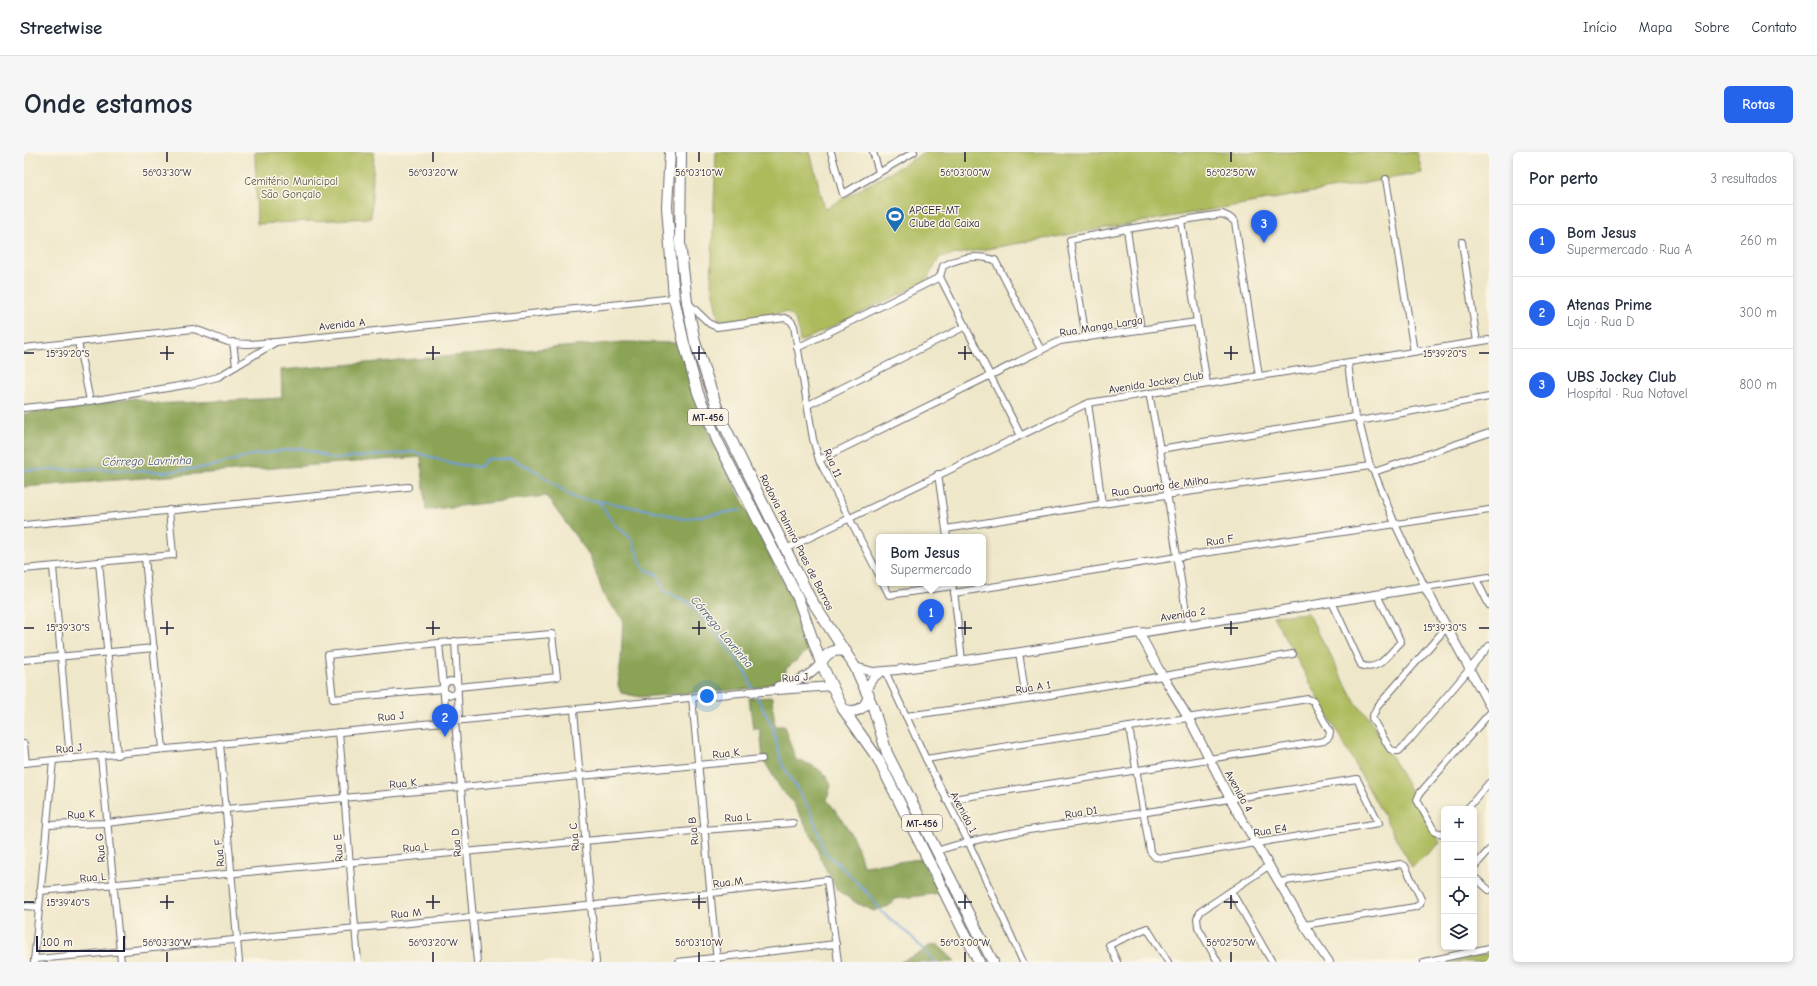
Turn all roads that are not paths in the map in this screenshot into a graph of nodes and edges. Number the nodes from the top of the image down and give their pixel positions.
1 (670, 152) edge
2 (681, 152) edge
3 (831, 152) edge
4 (873, 152) edge
5 (914, 152) edge
6 (879, 172) junction
7 (1386, 179) dead end
8 (1181, 221) junction
9 (1127, 229) junction
10 (1462, 242) dead end
11 (940, 277) junction
12 (674, 298) junction
13 (687, 302) junction
14 (1196, 322) junction
15 (966, 326) junction
16 (1141, 330) junction
17 (1086, 338) junction
18 (1489, 340) edge
19 (78, 342) junction
20 (233, 342) junction
21 (276, 342) junction
22 (1477, 342) junction
23 (24, 348) edge
24 (797, 348) junction
25 (1042, 350) junction
26 (1414, 352) junction
27 (1348, 363) junction
28 (236, 366) junction
29 (991, 376) junction
30 (1259, 376) junction
31 (1207, 384) junction
32 (1149, 393) junction
33 (1489, 396) edge
34 (90, 401) junction
35 (1088, 402) junction
36 (808, 405) junction
37 (24, 408) edge
38 (1357, 419) junction
39 (1489, 433) edge
40 (1020, 434) junction
41 (1160, 449) junction
42 (819, 460) junction
43 (1372, 469) junction
44 (938, 474) junction
45 (408, 487) dead end
46 (1167, 495) junction
47 (1102, 504) junction
48 (169, 510) junction
49 (1489, 510) edge
50 (850, 519) junction
51 (1395, 524) junction
52 (24, 525) edge
53 (946, 529) junction
54 (947, 534) edge
55 (786, 548) junction
56 (1177, 557) junction
57 (144, 558) junction
58 (99, 562) junction
59 (53, 567) junction
60 (24, 570) edge
61 (876, 570) edge
62 (1489, 577) edge
63 (1476, 579) junction
64 (884, 586) edge
65 (941, 586) edge
66 (953, 586) edge
67 (1425, 587) junction
68 (954, 593) junction
69 (1377, 595) junction
70 (1332, 602) junction
71 (1489, 605) edge
72 (1188, 624) junction
73 (1446, 628) junction
74 (1139, 632) junction
75 (455, 641) junction
76 (438, 643) junction
77 (1489, 646) edge
78 (154, 648) junction
79 (846, 651) junction
80 (108, 652) junction
81 (1019, 652) junction
82 (1293, 654) dead end
83 (61, 656) junction
84 (24, 660) edge
85 (962, 660) junction
86 (821, 663) junction
87 (855, 667) junction
88 (1469, 670) junction
89 (883, 671) junction
90 (1162, 675) junction
91 (832, 686) junction
92 (458, 687) junction
93 (443, 689) junction
94 (760, 691) junction
95 (750, 692) joint
96 (868, 694) junction
97 (692, 698) junction
98 (1026, 698) junction
99 (1489, 705) edge
100 (843, 709) junction
101 (574, 710) junction
102 (1489, 714) edge
103 (906, 716) junction
104 (446, 717) dead end
105 (1188, 717) junction
106 (457, 719) junction
107 (1129, 727) junction
108 (339, 732) junction
109 (220, 743) junction
110 (24, 744) edge
111 (163, 749) junction
112 (117, 755) junction
113 (101, 756) junction
114 (70, 759) junction
115 (762, 759) dead end
116 (926, 759) junction
117 (1210, 759) junction
118 (53, 760) junction
119 (25, 763) edge
120 (697, 766) junction
121 (1137, 771) junction
122 (580, 777) junction
123 (1489, 783) edge
124 (461, 788) junction
125 (344, 799) junction
126 (1230, 799) junction
127 (946, 800) junction
128 (1470, 806) edge
129 (225, 809) junction
130 (1144, 812) junction
131 (107, 823) junction
132 (793, 823) dead end
133 (1379, 823) joint
134 (47, 825) junction
135 (703, 830) junction
136 (1441, 833) edge
137 (968, 840) junction
138 (585, 842) junction
139 (1256, 843) junction
140 (1489, 850) edge
141 (936, 851) junction
142 (467, 853) junction
143 (349, 863) junction
144 (1477, 864) edge
145 (1270, 865) junction
146 (231, 874) junction
147 (1475, 878) edge
148 (1279, 882) junction
149 (113, 885) junction
150 (1231, 890) junction
151 (1489, 890) edge
152 (40, 891) junction
153 (710, 894) junction
154 (591, 905) junction
155 (24, 906) edge
156 (39, 907) junction
157 (473, 917) junction
158 (1304, 925) junction
159 (355, 928) junction
160 (237, 939) junction
161 (836, 944) junction
162 (1489, 948) edge
163 (120, 952) junction
164 (34, 960) edge
165 (716, 960) edge
166 (1328, 960) edge
167 (120, 962) edge
168 (239, 962) edge
169 (358, 962) edge
170 (477, 962) edge
171 (596, 962) edge
172 (678, 962) edge
173 (838, 962) edge
174 (979, 962) edge
175 (993, 962) edge
176 (1023, 962) edge
177 (1117, 962) edge
178 (1168, 962) edge
179 (1218, 962) edge
180 (1272, 962) edge
181 (1424, 962) edge

1 - 12 main road, MT-456
2 - 13 main road, Rodovia Palmiro Paes de Barros / MT-456
3 - 6 street
4 - 6 street
5 - 6 street
7 - 26 street
8 - 9 street
8 - 14 street
8 - 30 street
9 - 16 street
9 - 17 street
10 - 22 street
11 - 15 street
11 - 24 street
11 - 25 street
12 - 21 street, Avenida A
12 - 86 main road, MT-456
13 - 24 street, Rua 11
13 - 55 main road, Rodovia Palmiro Paes de Barros / MT-456
14 - 16 street, Rua Manga Larga
14 - 31 street
15 - 29 street
15 - 36 street
16 - 17 street, Rua Manga Larga
17 - 25 street, Rua Manga Larga
18 - 22 street, Avenida Jockey Club
19 - 20 street
19 - 23 street
19 - 34 street
20 - 21 street
20 - 28 street
21 - 28 street, Avenida A
22 - 26 street, Avenida Jockey Club
24 - 36 street, Rua 11
25 - 29 street, Rua Manga Larga
26 - 27 street, Avenida Jockey Club
27 - 30 street, Avenida Jockey Club
27 - 38 street
28 - 34 street, Avenida A
29 - 40 street
29 - 42 street, Rua Manga Larga
30 - 31 street, Avenida Jockey Club
31 - 32 street, Avenida Jockey Club
32 - 35 street, Avenida Jockey Club
32 - 41 street
33 - 38 street
34 - 37 street, Avenida A
35 - 40 street, Avenida Jockey Club
35 - 47 street
36 - 42 street, Rua 11
38 - 41 street
38 - 43 street
39 - 43 street, Rua Quarto de Milha
40 - 44 street, Avenida Jockey Club
41 - 46 street
42 - 50 street, Rua 11
43 - 46 street, Rua Quarto de Milha
43 - 51 street
44 - 50 street, Avenida Jockey Club
44 - 53 street
45 - 48 street
46 - 47 street, Rua Quarto de Milha
46 - 56 street
47 - 53 street, Rua Quarto de Milha
48 - 52 street
48 - 57 street
49 - 51 street, Rua F
50 - 55 street
50 - 61 street, Rua 11
51 - 56 street, Rua F
51 - 67 street
53 - 54 street
55 - 79 main road, Rodovia Palmiro Paes de Barros / MT-456
56 - 68 street, Rua F
56 - 72 street
57 - 58 street
57 - 78 street
58 - 59 street
58 - 80 street
59 - 60 street
59 - 83 street
62 - 63 street, Avenida 2
63 - 67 street, Avenida 2
63 - 71 street
64 - 65 street
66 - 68 street
67 - 69 street, Avenida 2
67 - 73 street
68 - 85 street
69 - 70 street, Avenida 2
69 - 70 street
70 - 72 street, Avenida 2
72 - 74 street, Avenida 2
73 - 88 street
73 - 88 street
74 - 81 street, Avenida 2
74 - 90 street, Avenida 4
75 - 76 street
75 - 92 street, Rua D
75 - 92 street
76 - 93 street
76 - 93 street
77 - 88 street
78 - 80 street
78 - 111 street
79 - 86 main road
79 - 87 main road, Rodovia Palmiro Paes de Barros / MT-456
80 - 83 street
80 - 112 street
81 - 85 street, Avenida 2
81 - 98 street
82 - 90 street, Rua A 1
83 - 84 street
83 - 114 street
85 - 89 street, Avenida 2
86 - 91 main road, MT-456
86 - 94 street, Rua J
87 - 89 street, Avenida 2
87 - 96 main road, Rodovia Palmiro Paes de Barros / MT-456
88 - 99 street
89 - 96 street
89 - 103 street, Avenida 1
90 - 98 street, Rua A 1
90 - 105 street, Avenida 4
91 - 94 street, Rua J
91 - 100 main road, MT-456
92 - 93 street
92 - 93 street
92 - 106 street, Rua D
93 - 104 street
94 - 95 street, Rua J
95 - 97 street, Rua J
96 - 100 main road
96 - 141 main road, Rodovia Palmiro Paes de Barros / MT-456
97 - 101 street, Rua J
97 - 120 street, Rua B
98 - 103 street, Rua A 1
100 - 174 main road, MT-456
101 - 106 street, Rua J
101 - 122 street, Rua C
102 - 136 street
103 - 116 street, Avenida 1
105 - 107 street
105 - 117 street, Avenida 4
105 - 117 street
106 - 108 street, Rua J
106 - 124 street, Rua D
107 - 116 street
107 - 121 street
108 - 109 street, Rua J
108 - 125 street, Rua E
109 - 111 street, Rua J
109 - 129 street, Rua F
110 - 119 street
111 - 112 street, Rua J
112 - 113 street, Rua J
113 - 114 street, Rua J
113 - 131 street, Rua G
114 - 118 street, Rua J
115 - 120 street, Rua K
116 - 127 street, Avenida 1
117 - 121 street
117 - 126 street, Avenida 4
118 - 119 street, Rua J
118 - 134 street
120 - 122 street, Rua K
120 - 135 street, Rua B
121 - 127 street
121 - 130 street
122 - 124 street, Rua K
122 - 138 street, Rua C
123 - 128 street
124 - 125 street, Rua K
124 - 142 street, Rua D
125 - 129 street, Rua K
125 - 143 street, Rua E
126 - 130 street, Rua D1
126 - 133 street, Rua D1
126 - 139 street, Avenida 4
127 - 137 street, Avenida 1
129 - 131 street, Rua K
129 - 146 street, Rua F
130 - 137 street, Rua D1
130 - 139 street, Rua E4
131 - 134 street, Rua K
131 - 149 street, Rua G
132 - 135 street, Rua L
133 - 139 street, Rua E4
134 - 152 street
135 - 138 street, Rua L
135 - 153 street, Rua B
137 - 141 street, Rua D1
137 - 176 street, Avenida 1
138 - 142 street, Rua L
138 - 154 street, Rua C
139 - 145 street, Avenida 4
140 - 144 street
141 - 175 main road, Rodovia Palmiro Paes de Barros / MT-456
142 - 143 street, Rua L
142 - 157 street, Rua D
143 - 146 street, Rua L
143 - 159 street, Rua E
145 - 148 street, Avenida 4
145 - 150 street
146 - 149 street, Rua L
146 - 160 street, Rua F
147 - 151 street
148 - 158 street, Avenida 4
148 - 158 street
149 - 152 street, Rua L
149 - 163 street, Rua G
150 - 179 street
150 - 180 street
152 - 156 street
153 - 154 street, Rua M
153 - 161 street, Rua M
153 - 165 street, Rua B
154 - 157 street, Rua M
154 - 171 street, Rua C
155 - 156 street
156 - 164 street
157 - 159 street, Rua M
157 - 170 street, Rua D
158 - 166 street, Avenida 4
159 - 160 street, Rua M
159 - 169 street, Rua E
160 - 163 street, Rua M
160 - 168 street, Rua F
161 - 165 street
161 - 173 street
162 - 181 street
163 - 164 street, Rua M
163 - 167 street, Rua G
165 - 172 street
177 - 178 street

